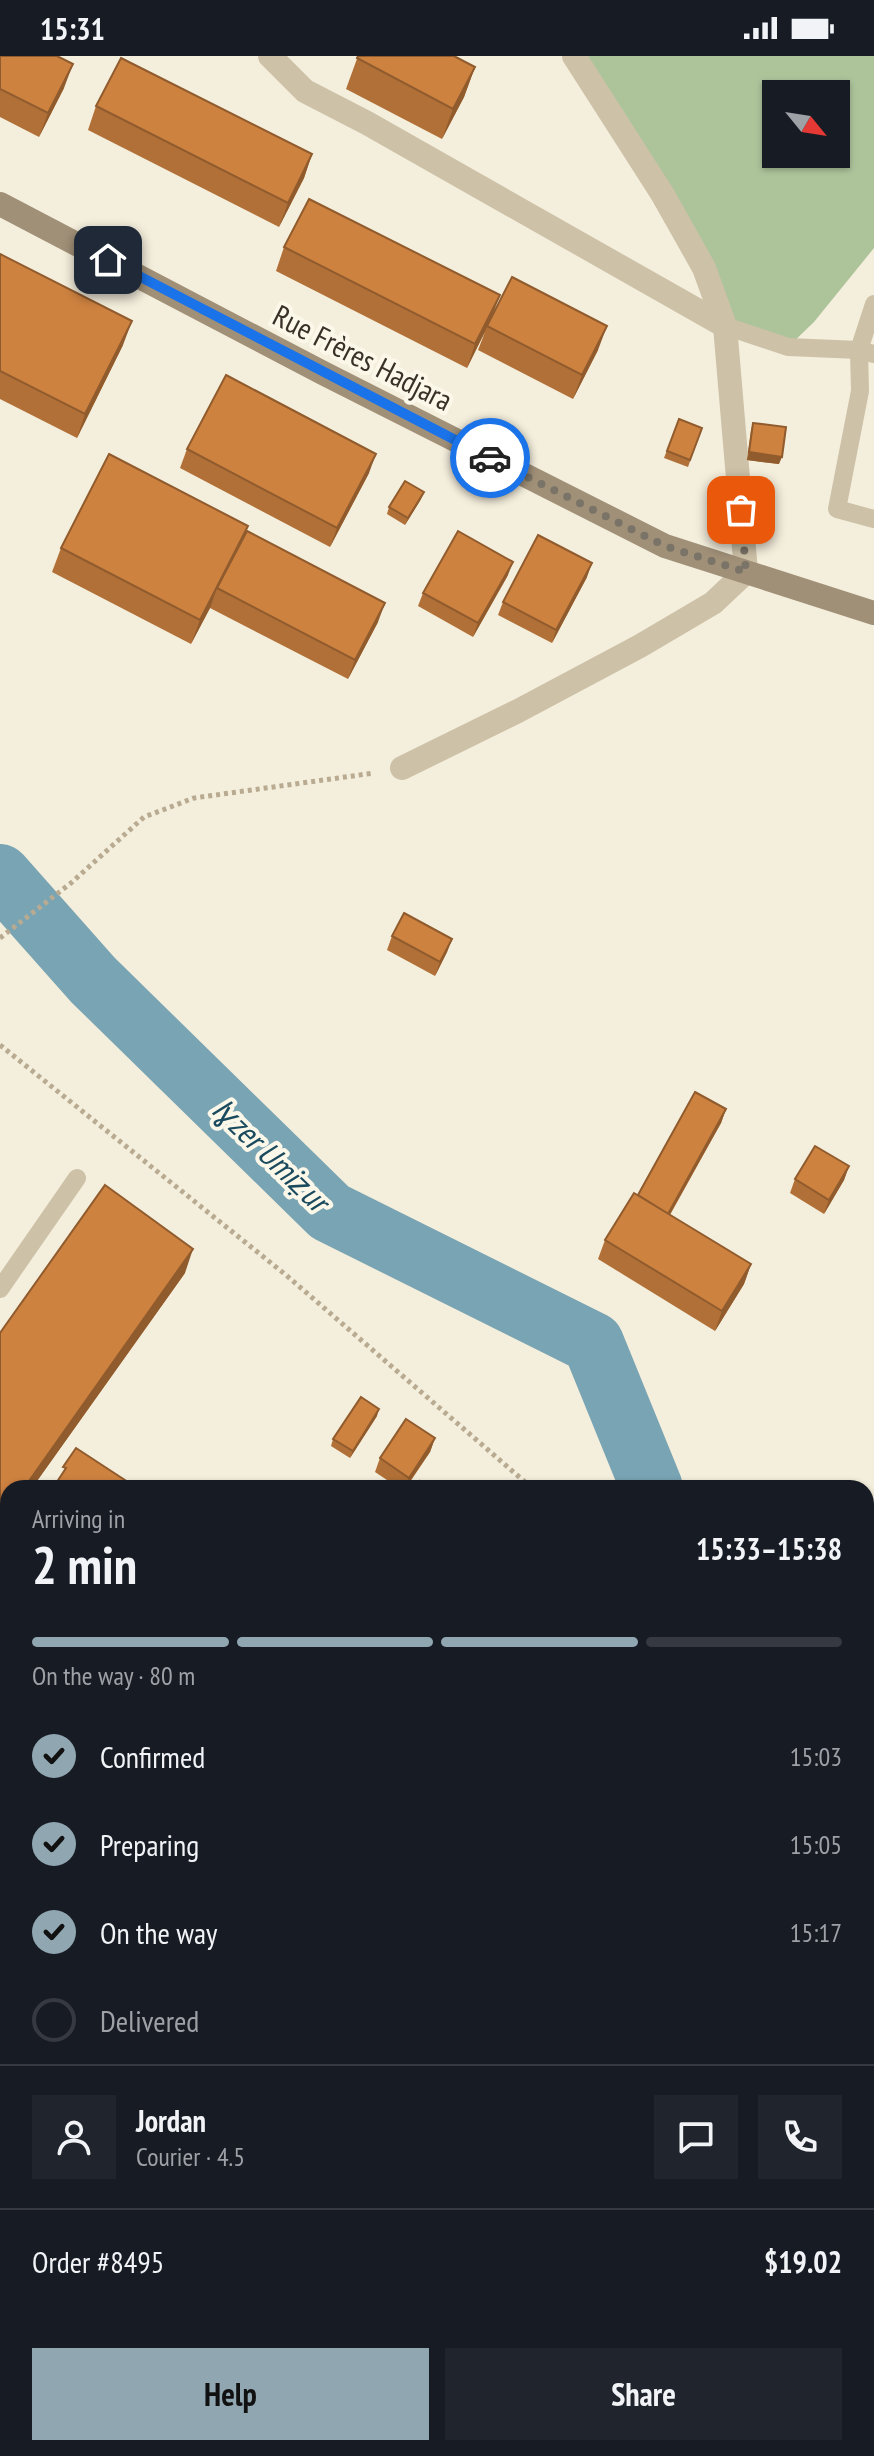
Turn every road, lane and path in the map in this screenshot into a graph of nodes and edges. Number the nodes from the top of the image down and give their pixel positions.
1 (270, 56) edge
2 (574, 56) edge
3 (0, 204) edge
4 (874, 304) edge
5 (725, 326) junction
6 (866, 352) edge
7 (874, 519) edge
8 (746, 572) junction
9 (874, 613) edge
10 (402, 768) joint
11 (0, 938) edge
12 (0, 1045) edge
13 (77, 1178) dead end
14 (0, 1289) edge
15 (523, 1480) edge

1 - 5 street
2 - 5 street
3 - 8 main road, Rue Frères Hadjara
4 - 6 lane
5 - 6 lane
5 - 8 street
6 - 7 lane
8 - 9 main road, Rue Frères Hadjara
8 - 10 street
10 - 11 path
12 - 15 path
13 - 14 lane

